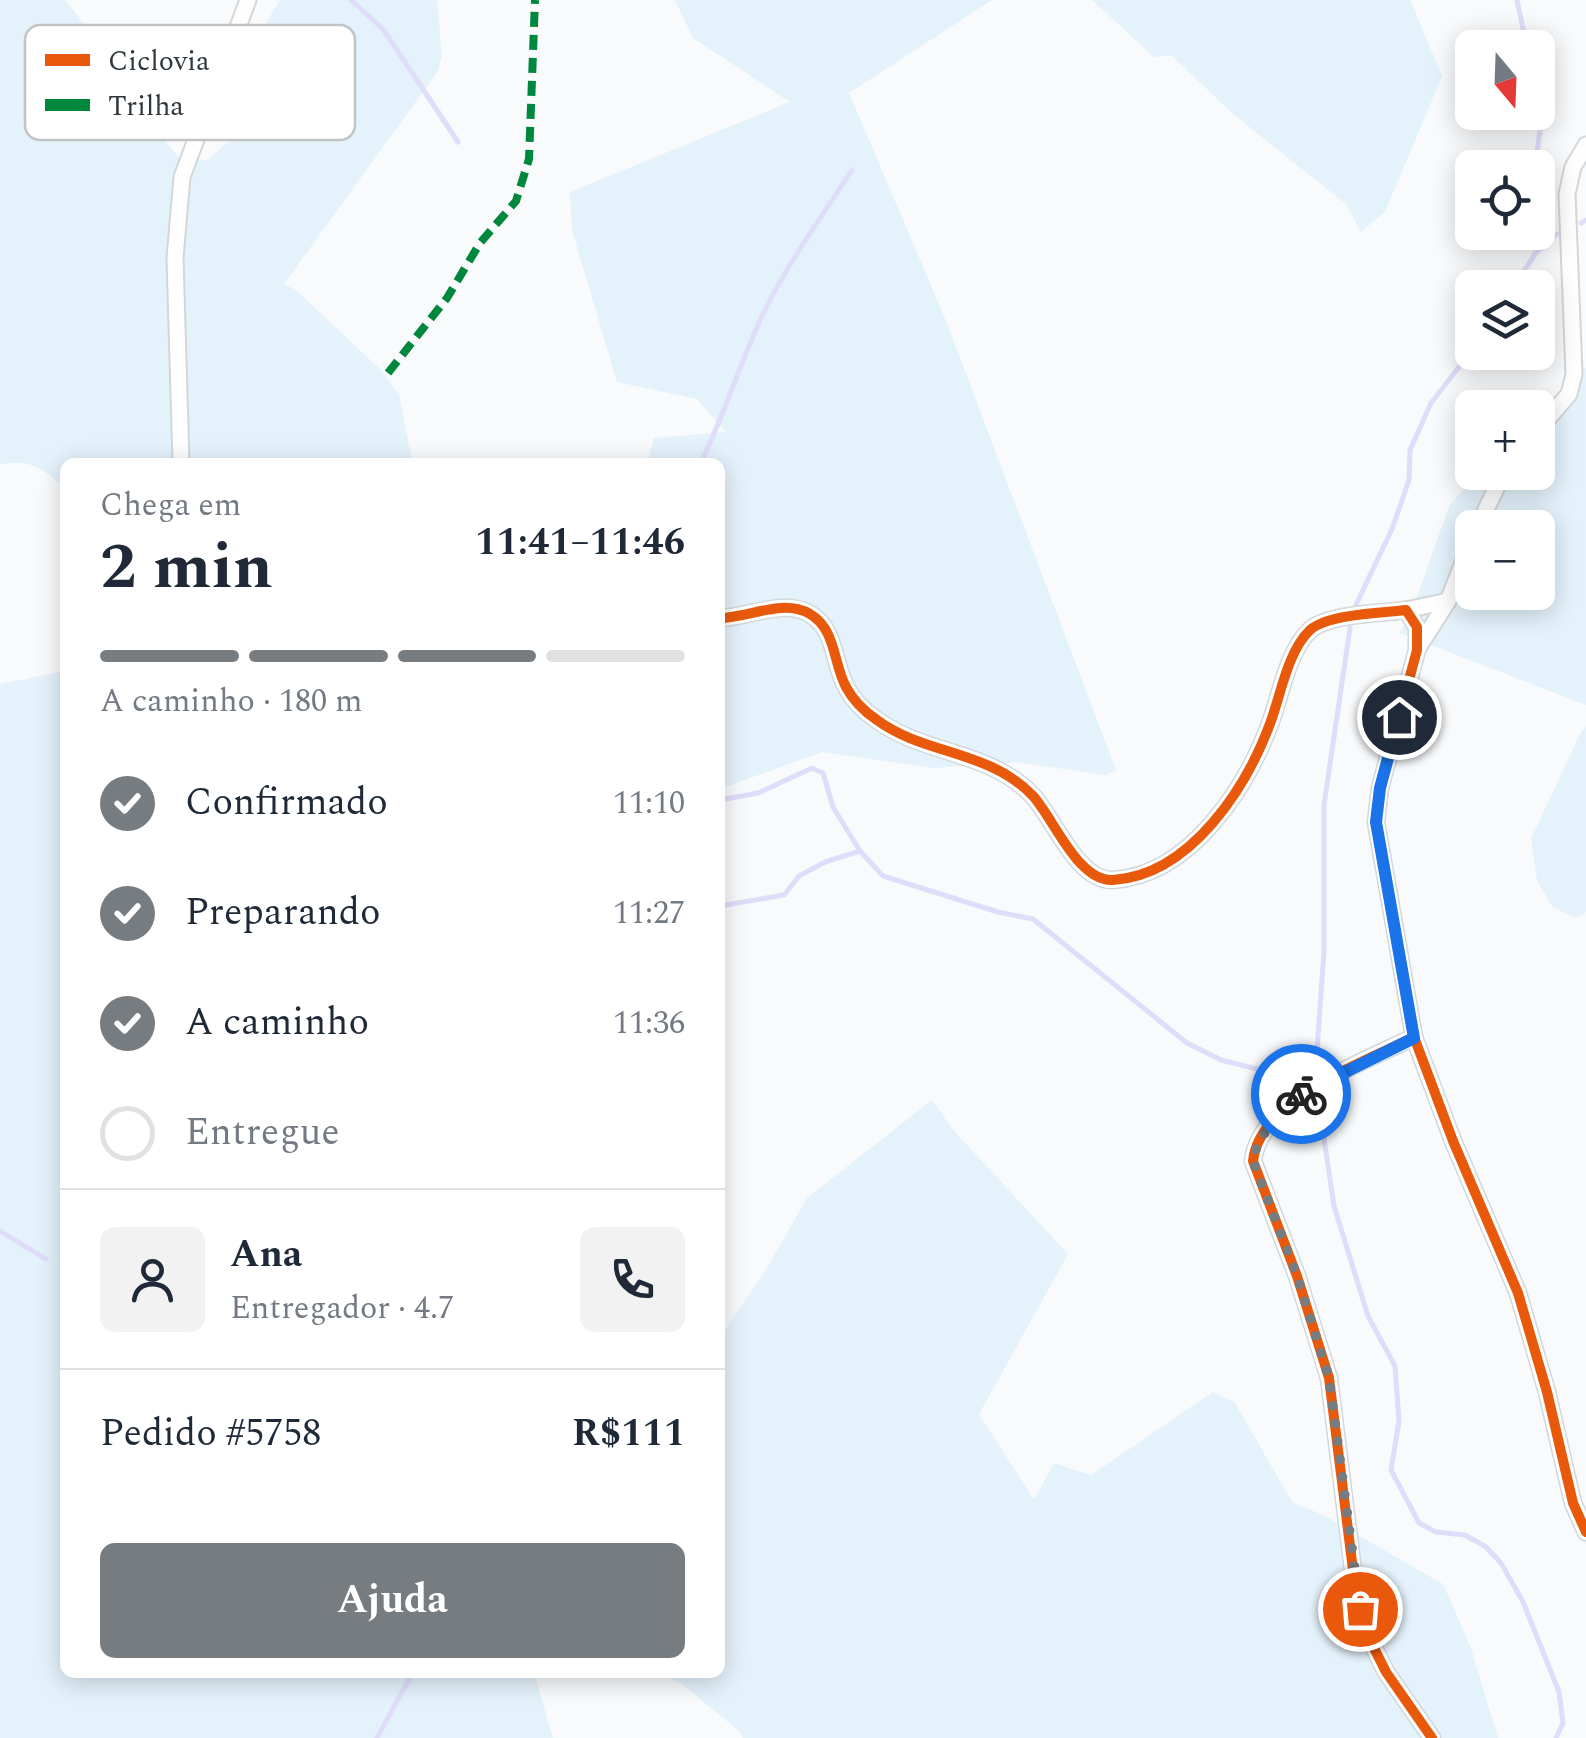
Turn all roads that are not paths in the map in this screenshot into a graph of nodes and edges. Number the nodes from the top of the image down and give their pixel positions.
1 (248, 0) edge
2 (239, 25) edge
3 (196, 140) edge
4 (1586, 145) edge
5 (1555, 410) edge
6 (181, 458) edge
7 (1455, 583) edge
8 (1448, 601) junction
9 (1406, 610) junction
10 (725, 617) edge
11 (1417, 650) junction
12 (1414, 1038) junction
13 (1586, 1532) edge
14 (1432, 1738) edge

1 - 2 street
3 - 6 street
4 - 5 street
7 - 8 street
8 - 9 street
8 - 11 street
9 - 10 street
9 - 11 street
11 - 12 street
12 - 13 street
12 - 14 street

